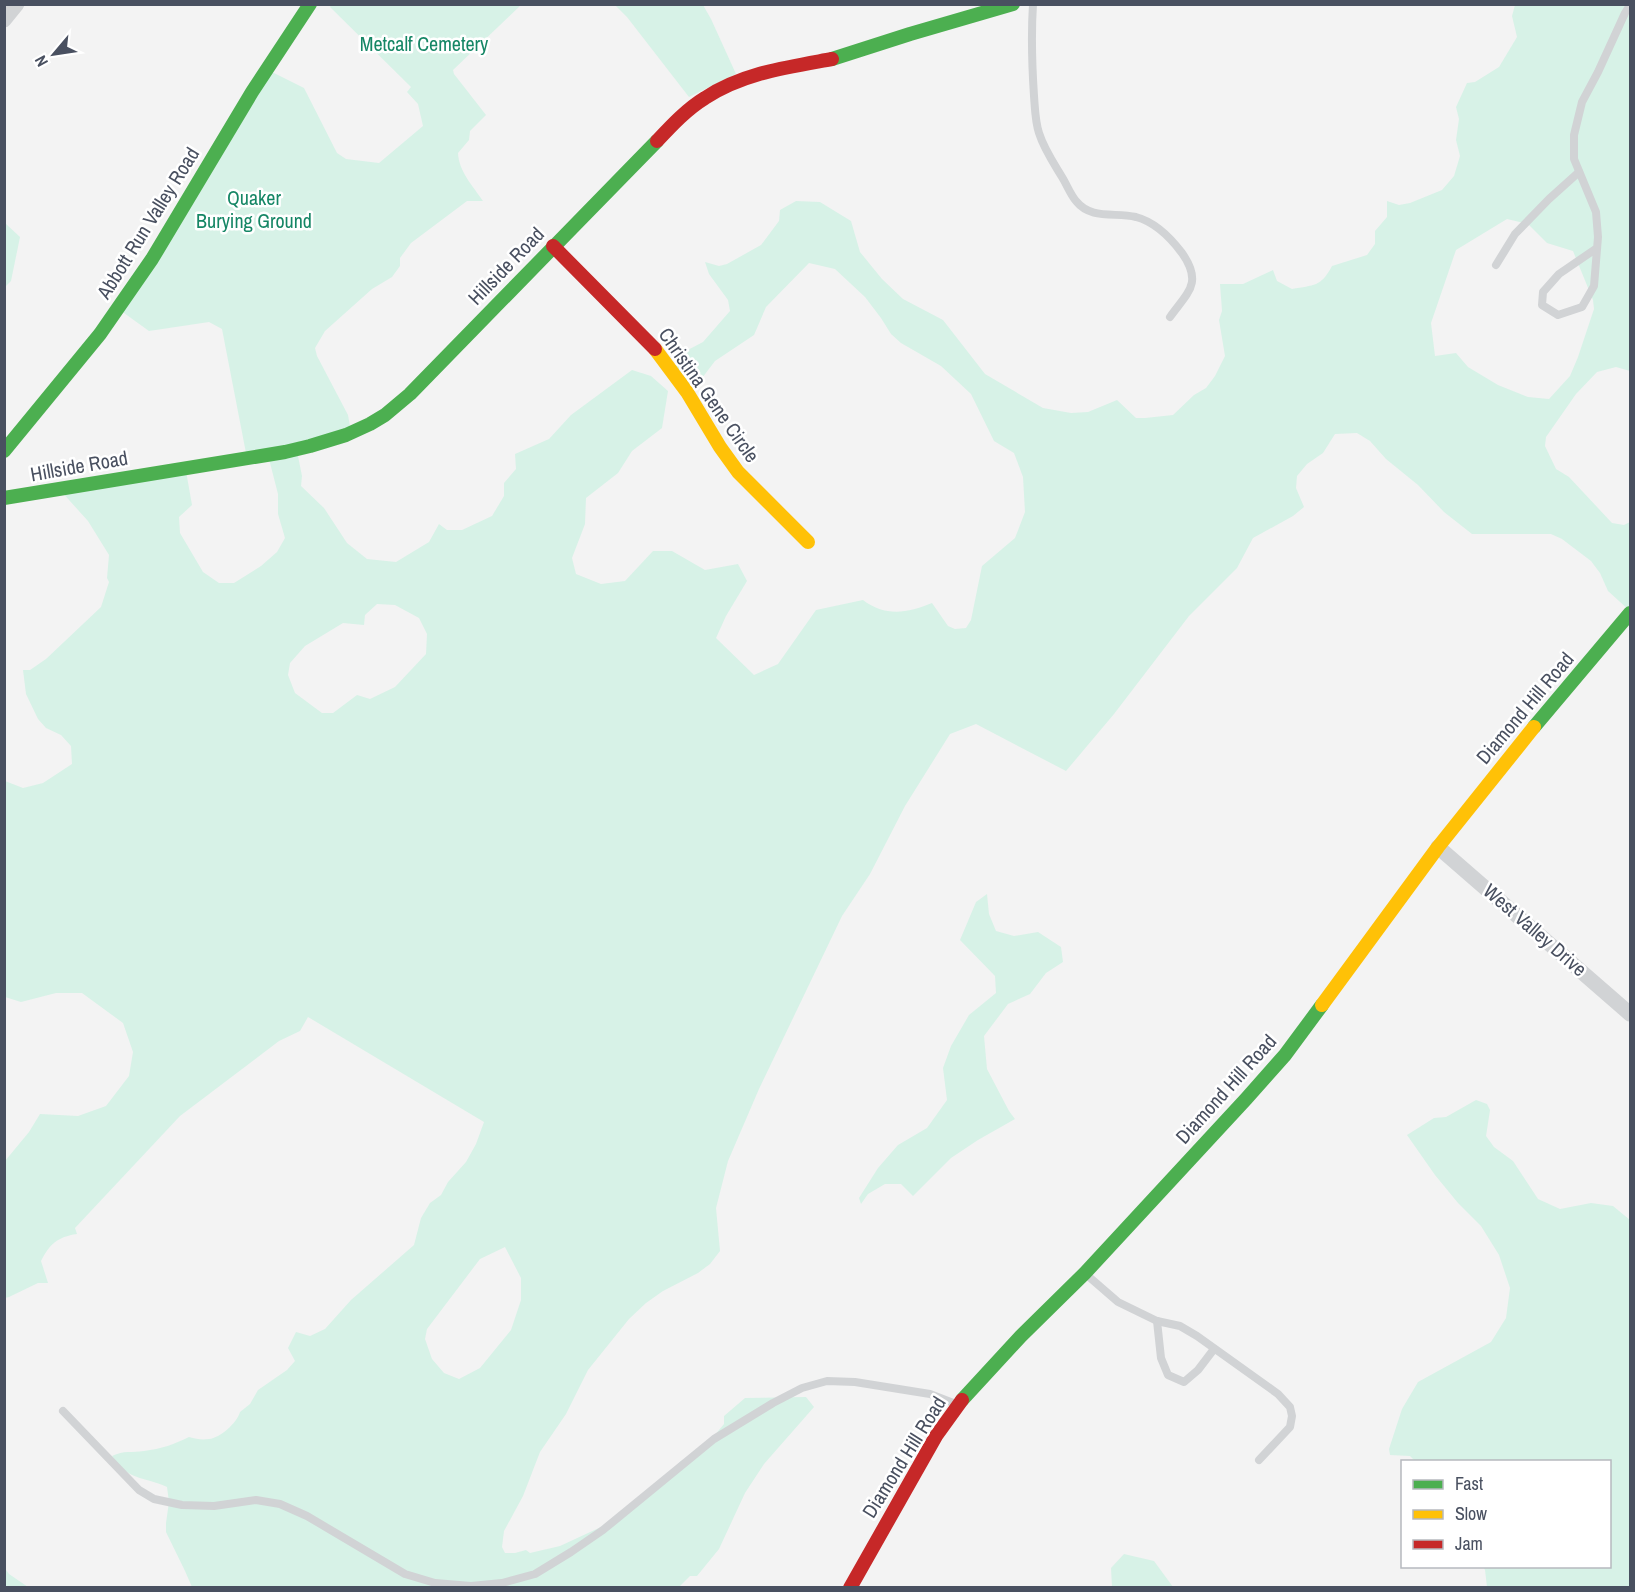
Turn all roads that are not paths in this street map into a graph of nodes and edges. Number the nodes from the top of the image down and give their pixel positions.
1 (17, 4) edge
2 (310, 4) edge
3 (1013, 4) edge
4 (1033, 4) edge
5 (1630, 5) edge
6 (4, 20) edge
7 (1579, 172) junction
8 (553, 246) junction
9 (1597, 248) junction
10 (1496, 265) dead end
11 (1170, 317) dead end
12 (4, 451) edge
13 (4, 498) edge
14 (808, 542) dead end
15 (1630, 613) edge
16 (1438, 847) junction
17 (1630, 1014) edge
18 (1085, 1273) junction
19 (1157, 1321) junction
20 (1214, 1349) junction
21 (958, 1405) junction
22 (63, 1411) dead end
23 (1259, 1460) dead end
24 (850, 1587) edge

1 - 6 street
2 - 12 street, Abbott Run Valley Road
3 - 8 street, Hillside Road
4 - 11 lane
5 - 7 lane
7 - 9 lane
7 - 10 lane
8 - 13 street, Hillside Road
8 - 14 street, Christina Gene Circle
9 - 9 lane
15 - 16 street, Diamond Hill Road
16 - 17 street, West Valley Drive
16 - 18 street, Diamond Hill Road
18 - 19 lane
18 - 21 street, Diamond Hill Road
19 - 20 lane
19 - 20 lane
20 - 23 lane
21 - 22 lane
21 - 24 street, Diamond Hill Road

